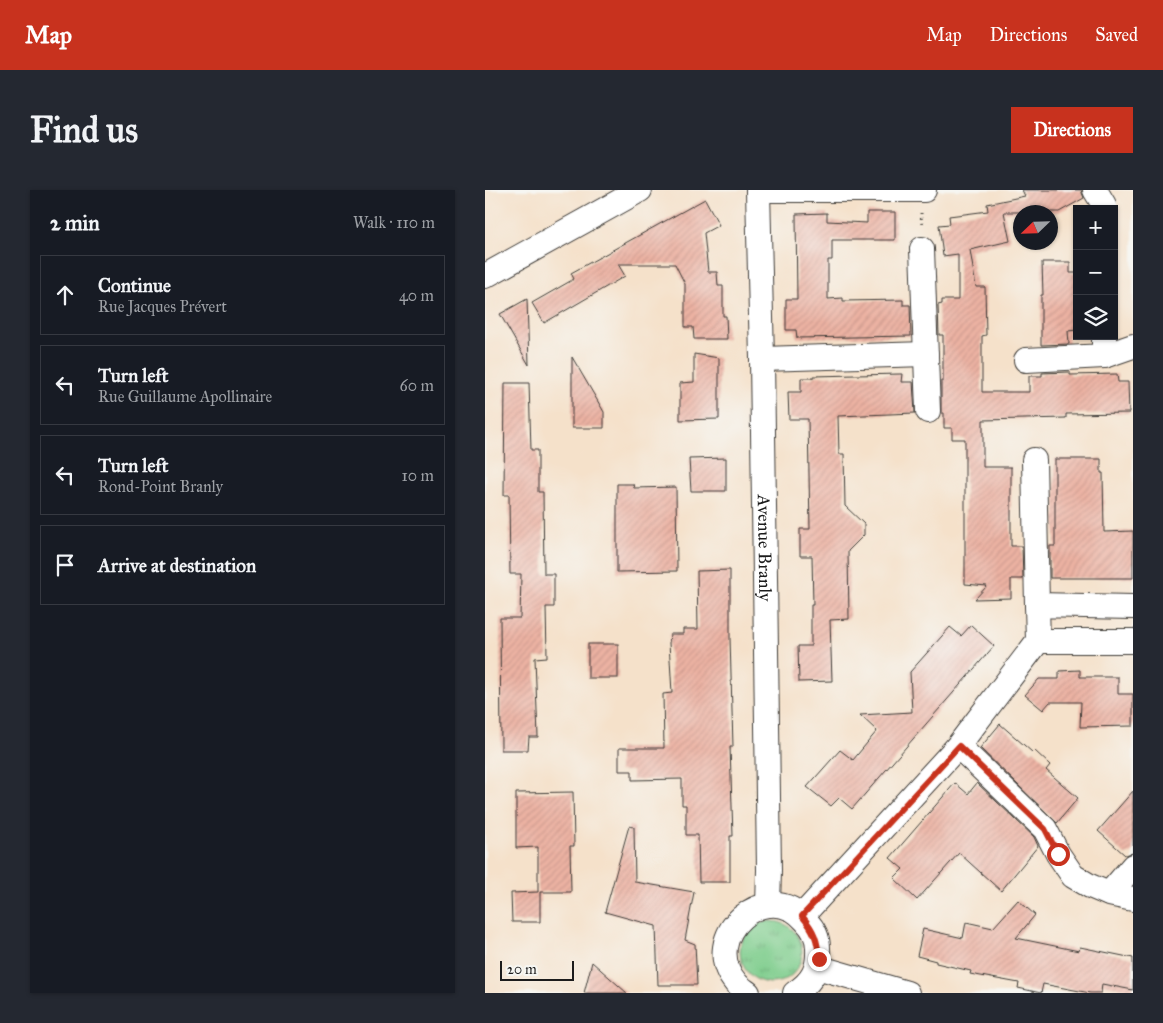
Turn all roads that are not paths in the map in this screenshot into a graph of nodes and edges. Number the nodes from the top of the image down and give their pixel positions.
1 (640, 190) edge
2 (758, 190) edge
3 (861, 190) edge
4 (922, 190) edge
5 (1095, 190) edge
6 (1104, 205) edge
7 (922, 249) road end
8 (485, 276) edge
9 (1104, 346) edge
10 (1133, 346) edge
11 (926, 354) junction
12 (762, 359) junction
13 (1026, 360) dead end
14 (928, 412) dead end
15 (1034, 460) dead end
16 (1037, 606) junction
17 (1133, 607) edge
18 (1133, 641) edge
19 (1038, 642) junction
20 (959, 746) junction
21 (1133, 866) edge
22 (1109, 894) junction
23 (1133, 899) edge
24 (767, 905) junction
25 (802, 916) junction
26 (817, 967) junction
27 (737, 990) edge
28 (795, 993) edge
29 (907, 993) edge

1 - 8 street
2 - 3 street
2 - 12 street, Avenue Branly
3 - 4 street
5 - 6 street
7 - 11 street
9 - 10 street
9 - 13 street
11 - 12 street
11 - 14 street
12 - 24 street, Avenue Branly
15 - 16 street
16 - 17 street
16 - 19 street
18 - 19 street
19 - 20 street
20 - 22 street
20 - 25 street
21 - 22 street
22 - 23 street
24 - 25 street
24 - 27 street
25 - 26 street
26 - 28 street
26 - 29 street

